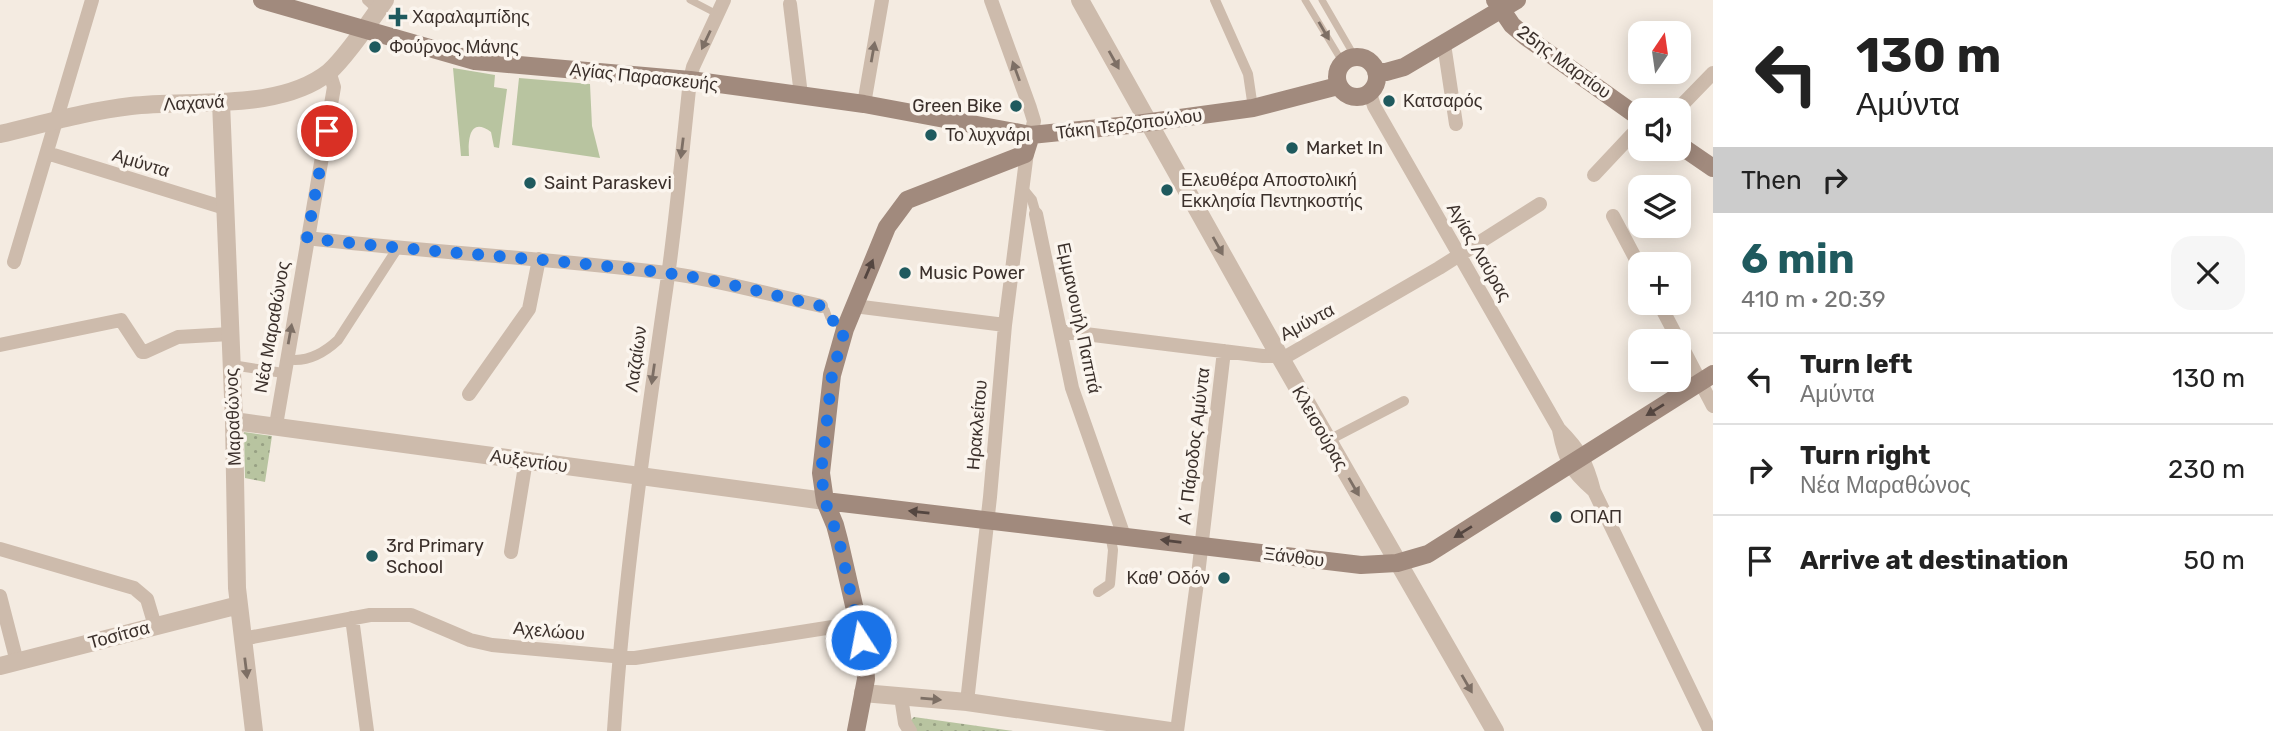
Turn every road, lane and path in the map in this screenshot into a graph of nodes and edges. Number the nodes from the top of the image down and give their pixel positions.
1 (92, 0) edge
2 (262, 0) edge
3 (690, 0) edge
4 (724, 0) edge
5 (882, 0) edge
6 (1080, 0) edge
7 (1214, 0) edge
8 (1305, 0) edge
9 (1322, 0) edge
10 (1517, 0) edge
11 (997, 2) edge
12 (377, 4) edge
13 (790, 4) dead end
14 (1498, 6) edge
15 (717, 14) junction
16 (364, 29) junction
17 (1444, 44) junction
18 (1349, 60) junction
19 (329, 71) junction
20 (1376, 72) junction
21 (1713, 73) edge
22 (690, 80) junction
23 (1338, 86) junction
24 (1370, 93) junction
25 (801, 95) junction
26 (1689, 98) edge
27 (221, 102) junction
28 (864, 104) junction
29 (1253, 108) junction
30 (1628, 109) edge
31 (57, 121) junction
32 (1149, 122) junction
33 (1456, 124) dead end
34 (5, 130) edge
35 (1628, 139) edge
36 (1029, 144) junction
37 (47, 153) junction
38 (1691, 153) edge
39 (1713, 168) edge
40 (1594, 175) dead end
41 (1023, 189) junction
42 (1540, 204) dead end
43 (225, 208) junction
44 (1036, 214) joint
45 (1613, 216) dead end
46 (307, 238) junction
47 (397, 249) junction
48 (1632, 252) edge
49 (1459, 255) junction
50 (539, 260) junction
51 (14, 262) dead end
52 (668, 273) junction
53 (821, 306) joint
54 (854, 306) junction
55 (1667, 315) edge
56 (1005, 325) junction
57 (845, 329) junction
58 (1061, 331) junction
59 (230, 334) junction
60 (0, 345) edge
61 (1224, 351) junction
62 (1280, 357) junction
63 (232, 365) junction
64 (284, 366) junction
65 (1707, 378) edge
66 (469, 394) dead end
67 (1404, 401) dead end
68 (1713, 406) edge
69 (234, 421) junction
70 (276, 425) junction
71 (1327, 440) junction
72 (526, 460) junction
73 (1576, 460) junction
74 (639, 475) junction
75 (825, 501) junction
76 (987, 520) junction
77 (1117, 535) junction
78 (1202, 545) junction
79 (0, 550) edge
80 (511, 552) dead end
81 (1397, 564) junction
82 (1098, 592) dead end
83 (0, 596) edge
84 (239, 605) junction
85 (352, 618) junction
86 (858, 623) junction
87 (155, 626) junction
88 (242, 639) junction
89 (619, 657) junction
90 (8, 664) edge
91 (863, 693) junction
92 (901, 696) junction
93 (967, 702) junction
94 (1134, 729) edge
95 (254, 731) edge
96 (367, 731) edge
97 (614, 731) edge
98 (856, 731) edge
99 (910, 731) edge
100 (1170, 731) edge
101 (1177, 731) edge
102 (1494, 731) edge
103 (1710, 731) edge

1 - 31 street
2 - 16 main road, Αγίας Παρασκευής
3 - 15 lane
4 - 15 street, Λαζαίων
28 -> 5 street
6 -> 32 street, Κλεισούρας
7 - 29 street
8 -> 18 lane
9 - 18 lane
10 - 14 main road
36 -> 11 street, Ηρακλείτου
12 - 16 street, Λαχανά
13 - 25 street
14 - 17 main road
14 - 30 main road, 25ης Μαρτίου
15 -> 22 street, Λαζαίων
16 - 19 street, Λαχανά
16 - 22 main road, Αγίας Παρασκευής
17 - 20 main road
17 - 33 street
18 - 20 main road
18 - 23 main road
19 - 27 street, Λαχανά
19 - 46 street, Νέα Μαραθώνος
20 - 24 main road
21 - 26 street
22 - 25 main road, Αγίας Παρασκευής
22 -> 52 street, Λαζαίων
23 - 24 main road
23 - 29 main road, Τάκη Τερζοπούλου
24 - 49 street, Αγίας Λαύρας
25 - 28 main road, Αγίας Παρασκευής
27 - 31 street, Λαχανά
27 - 43 street, Μαραθώνος
28 - 36 main road, Αγίας Παρασκευής
29 - 32 main road, Τάκη Τερζοπούλου
31 - 34 street, Λαχανά
31 - 37 street
32 - 36 main road, Τάκη Τερζοπούλου
32 -> 62 street, Κλεισούρας
35 - 40 street
36 - 41 street, Ηρακλείτου
54 -> 36 main road, Τάκη Τερζοπούλου
37 - 43 street, Αμύντα
37 - 51 street
38 - 39 main road
41 - 44 street, Εμμανουήλ Παππά
41 - 56 street, Ηρακλείτου
42 - 49 street, Αμύντα
43 - 59 street, Μαραθώνος
44 - 58 street, Εμμανουήλ Παππά
45 - 48 street
46 - 47 street
64 -> 46 street, Νέα Μαραθώνος
47 - 50 street
47 - 64 street
49 - 62 street, Αμύντα
49 - 73 street, Αγίας Λαύρας
50 - 52 street
50 - 66 street
52 - 53 street
52 -> 74 street, Λαζαίων
53 - 57 lane
54 - 56 street
54 - 57 main road, Τάκη Τερζοπούλου
55 - 65 street
56 - 76 street, Ηρακλείτου
57 - 75 main road, Τάκη Τερζοπούλου
58 - 61 street, Αμύντα
58 - 77 street, Εμμανουήλ Παππά
59 - 60 street
59 - 63 street, Μαραθώνος
61 - 62 street, Αμύντα
61 - 78 street, Α΄ Πάροδος Αμύντα
62 - 71 street, Κλεισούρας
63 - 64 street
63 - 69 street, Μαραθώνος
64 - 70 street, Νέα Μαραθώνος
65 - 68 street
65 -> 73 main road, Ξάνθου
67 - 71 street
69 - 70 street, Αυξεντίου
69 - 84 street, Μαραθώνος
70 - 72 street, Αυξεντίου
71 -> 81 street, Κλεισούρας
72 - 74 street, Αυξεντίου
72 - 80 street
73 -> 81 main road, Ξάνθου
73 - 103 street, Αγίας Λαύρας
74 - 75 street, Αυξεντίου
74 - 89 street, Λαζαίων
76 -> 75 main road, Ξάνθου
75 - 86 main road, Τάκη Τερζοπούλου
76 - 77 main road, Ξάνθου
76 - 93 street, Ηρακλείτου
78 -> 77 main road, Ξάνθου
77 - 82 street
78 - 81 main road, Ξάνθου
78 - 101 street
79 - 87 street
81 -> 102 street, Κλεισούρας
83 - 90 street
84 - 87 street, Τοσίτσα
84 - 88 street, Μαραθώνος
85 - 88 street, Αχελώου
85 - 89 street, Αχελώου
85 - 96 street
86 - 89 street, Αχελώου
86 - 91 main road, Τάκη Τερζοπούλου
87 - 90 street, Τοσίτσα
88 -> 95 street, Μαραθώνος
89 - 97 street, Λαζαίων
91 - 92 street
91 - 98 main road, Τάκη Τερζοπούλου
92 -> 93 street
92 - 99 street
93 - 94 street
94 - 100 street

